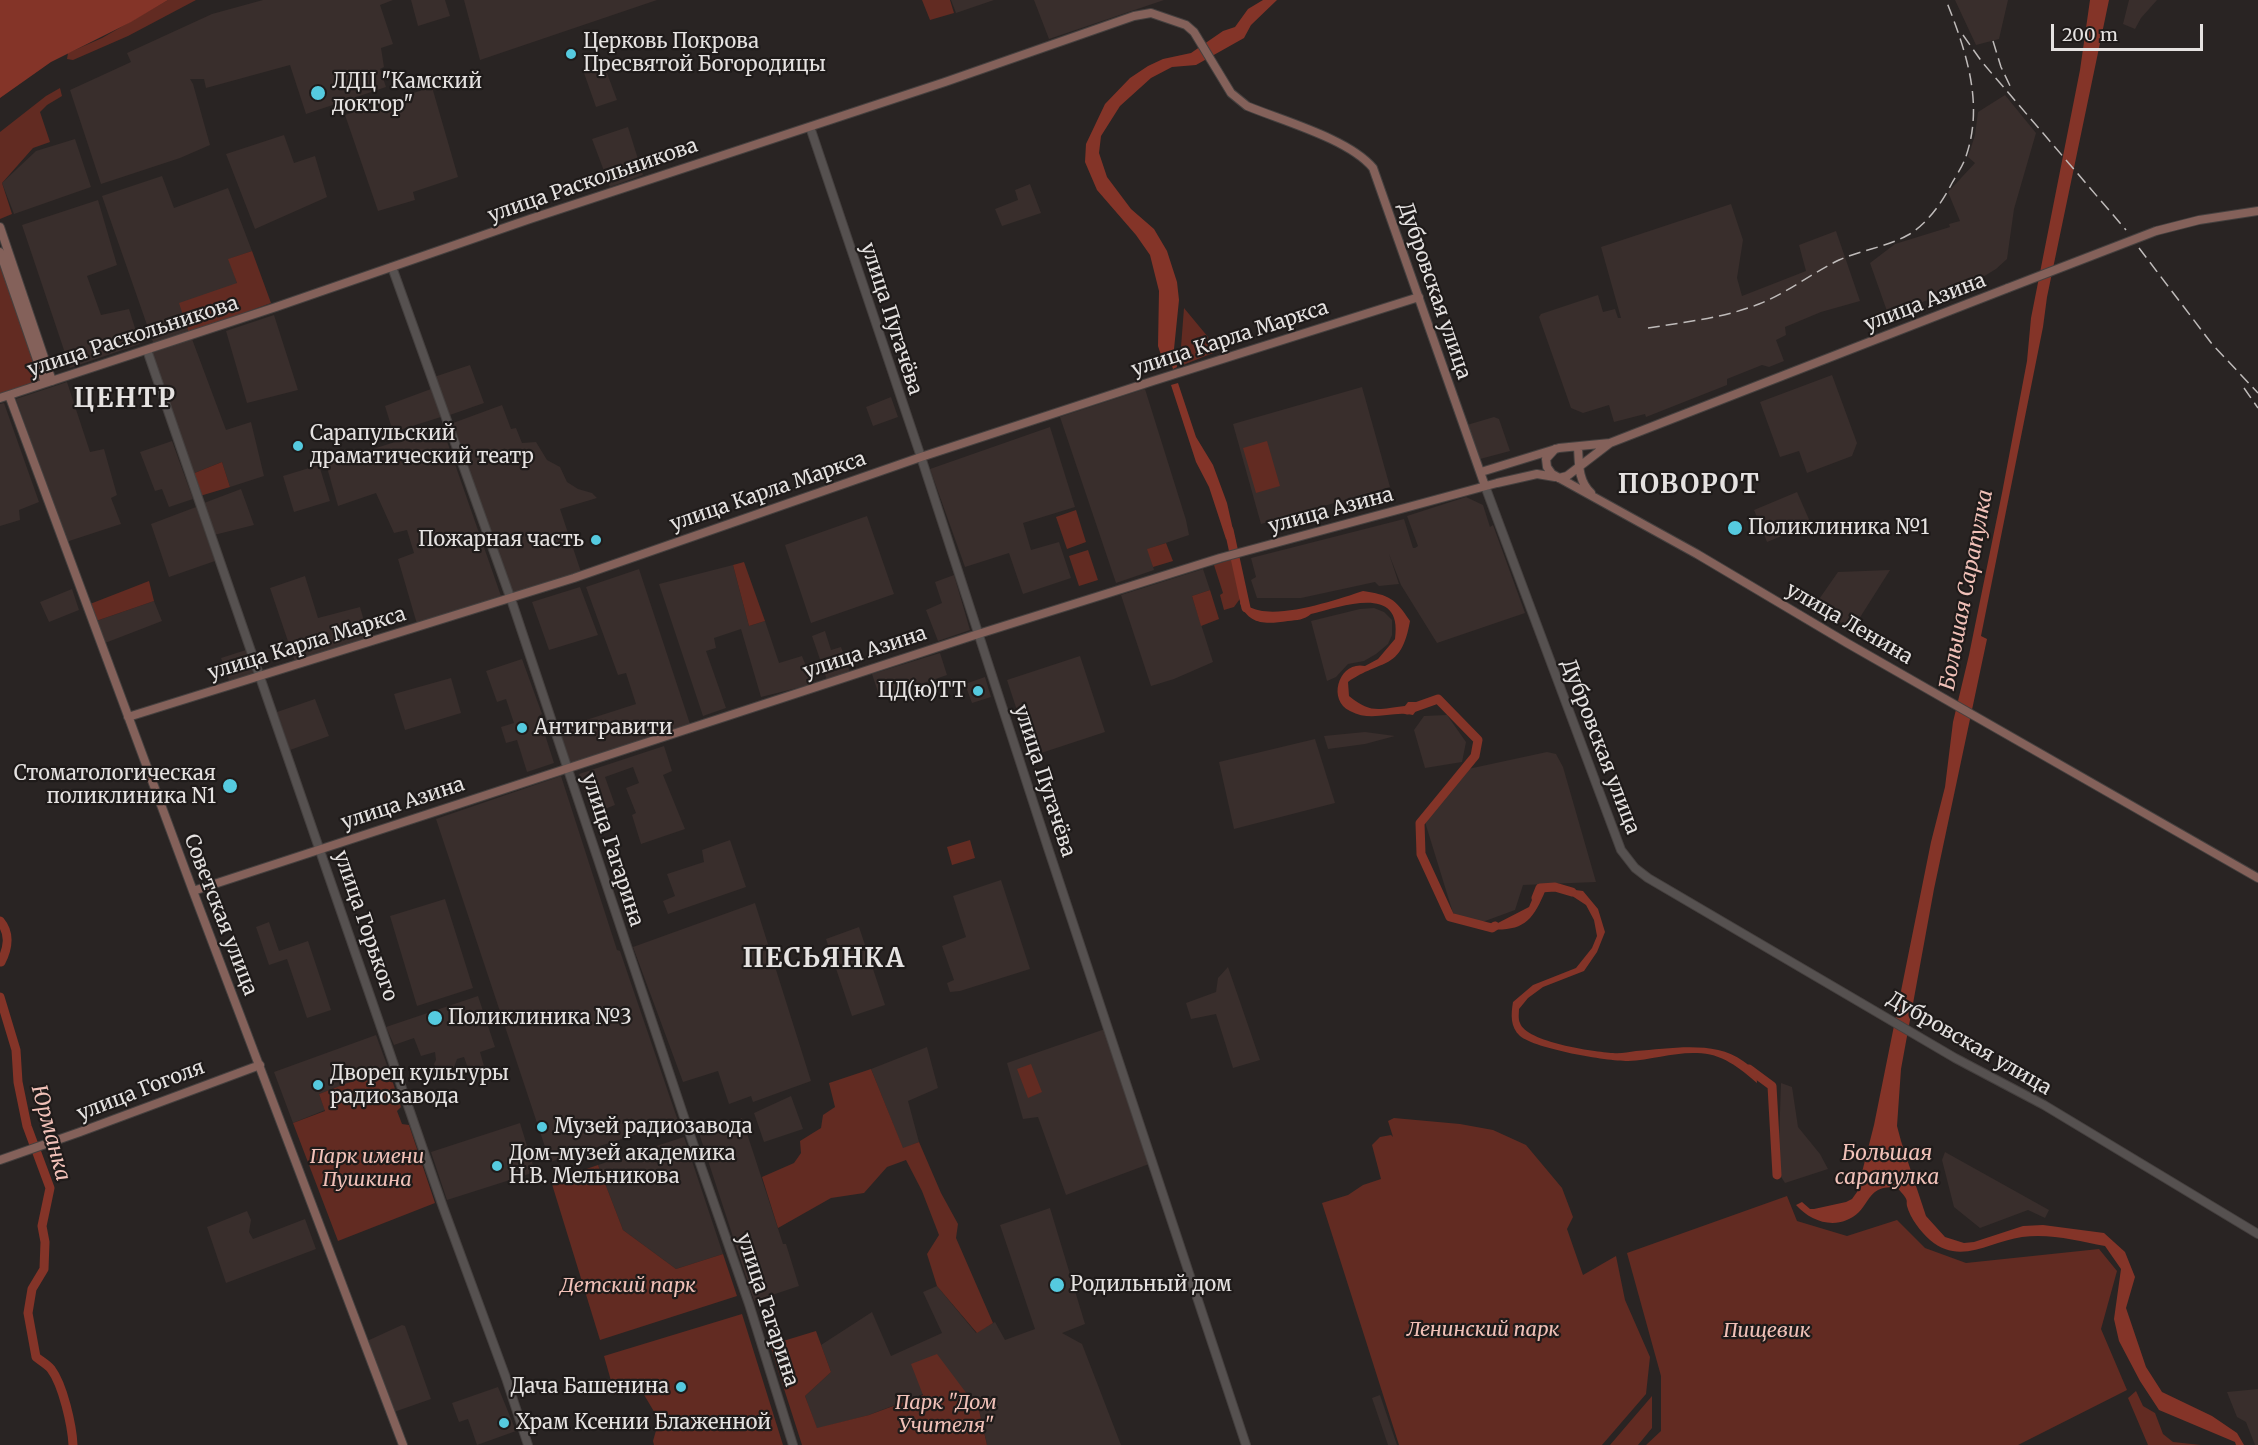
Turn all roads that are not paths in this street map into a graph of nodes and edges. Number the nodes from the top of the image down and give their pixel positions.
1 (1196, 35) joint
2 (810, 127) junction
3 (2258, 211) edge
4 (0, 227) edge
5 (0, 252) edge
6 (392, 267) junction
7 (1419, 297) junction
8 (147, 350) junction
9 (48, 382) junction
10 (9, 395) junction
11 (0, 399) edge
12 (1610, 444) junction
13 (1578, 447) junction
14 (1559, 448) junction
15 (921, 457) junction
16 (1579, 468) junction
17 (1481, 472) junction
18 (1571, 474) junction
19 (1557, 477) junction
20 (1485, 486) junction
21 (1611, 506) junction
22 (510, 598) junction
23 (979, 634) junction
24 (260, 676) junction
25 (128, 717) junction
26 (568, 768) junction
27 (321, 848) junction
28 (2258, 878) edge
29 (193, 891) junction
30 (260, 1065) junction
31 (0, 1160) edge
32 (2258, 1234) edge
33 (403, 1445) edge
34 (528, 1445) edge
35 (793, 1445) edge
36 (1246, 1445) edge

1 - 2 main road, улица Раскольникова
1 - 7 main road, Дубровская улица
2 - 6 main road, улица Раскольникова
2 - 15 street, улица Пугачёва
3 - 12 main road, улица Азина, bridge
4 - 9 main road
5 - 9 main road
6 - 8 main road, улица Раскольникова
6 - 22 street, улица Гагарина
7 - 15 main road, улица Карла Маркса
7 - 17 main road, Дубровская улица
8 - 9 main road, улица Раскольникова
8 - 24 street, улица Горького
9 - 10 main road, улица Раскольникова
10 - 11 main road, улица Раскольникова
10 - 25 main road, Советская улица
12 - 13 main road, улица Азина
12 - 16 main road, улица Азина
13 - 14 main road, улица Азина
13 - 16 main road, улица Ленина
14 - 17 main road, улица Азина
14 - 18 main road
14 - 19 main road
15 - 22 main road, улица Карла Маркса
15 - 23 street, улица Пугачёва
16 - 18 main road, улица Азина
16 - 21 main road, улица Ленина
17 - 20 main road, Дубровская улица
18 - 19 main road
19 - 20 main road, улица Азина
19 - 21 main road, улица Ленина
20 - 23 main road, улица Азина
20 - 32 street, Дубровская улица
21 - 28 main road, улица Ленина
22 - 24 main road, улица Карла Маркса
22 - 26 street, улица Гагарина
23 - 26 main road, улица Азина
23 - 36 street, улица Пугачёва
24 - 25 main road, улица Карла Маркса
24 - 27 street, улица Горького
25 - 29 main road, Советская улица
26 - 27 main road, улица Азина
26 - 35 street, улица Гагарина
27 - 29 main road, улица Азина
27 - 34 street, улица Горького
29 - 30 main road, Советская улица
30 - 31 main road, улица Гоголя
30 - 33 main road, Советская улица

